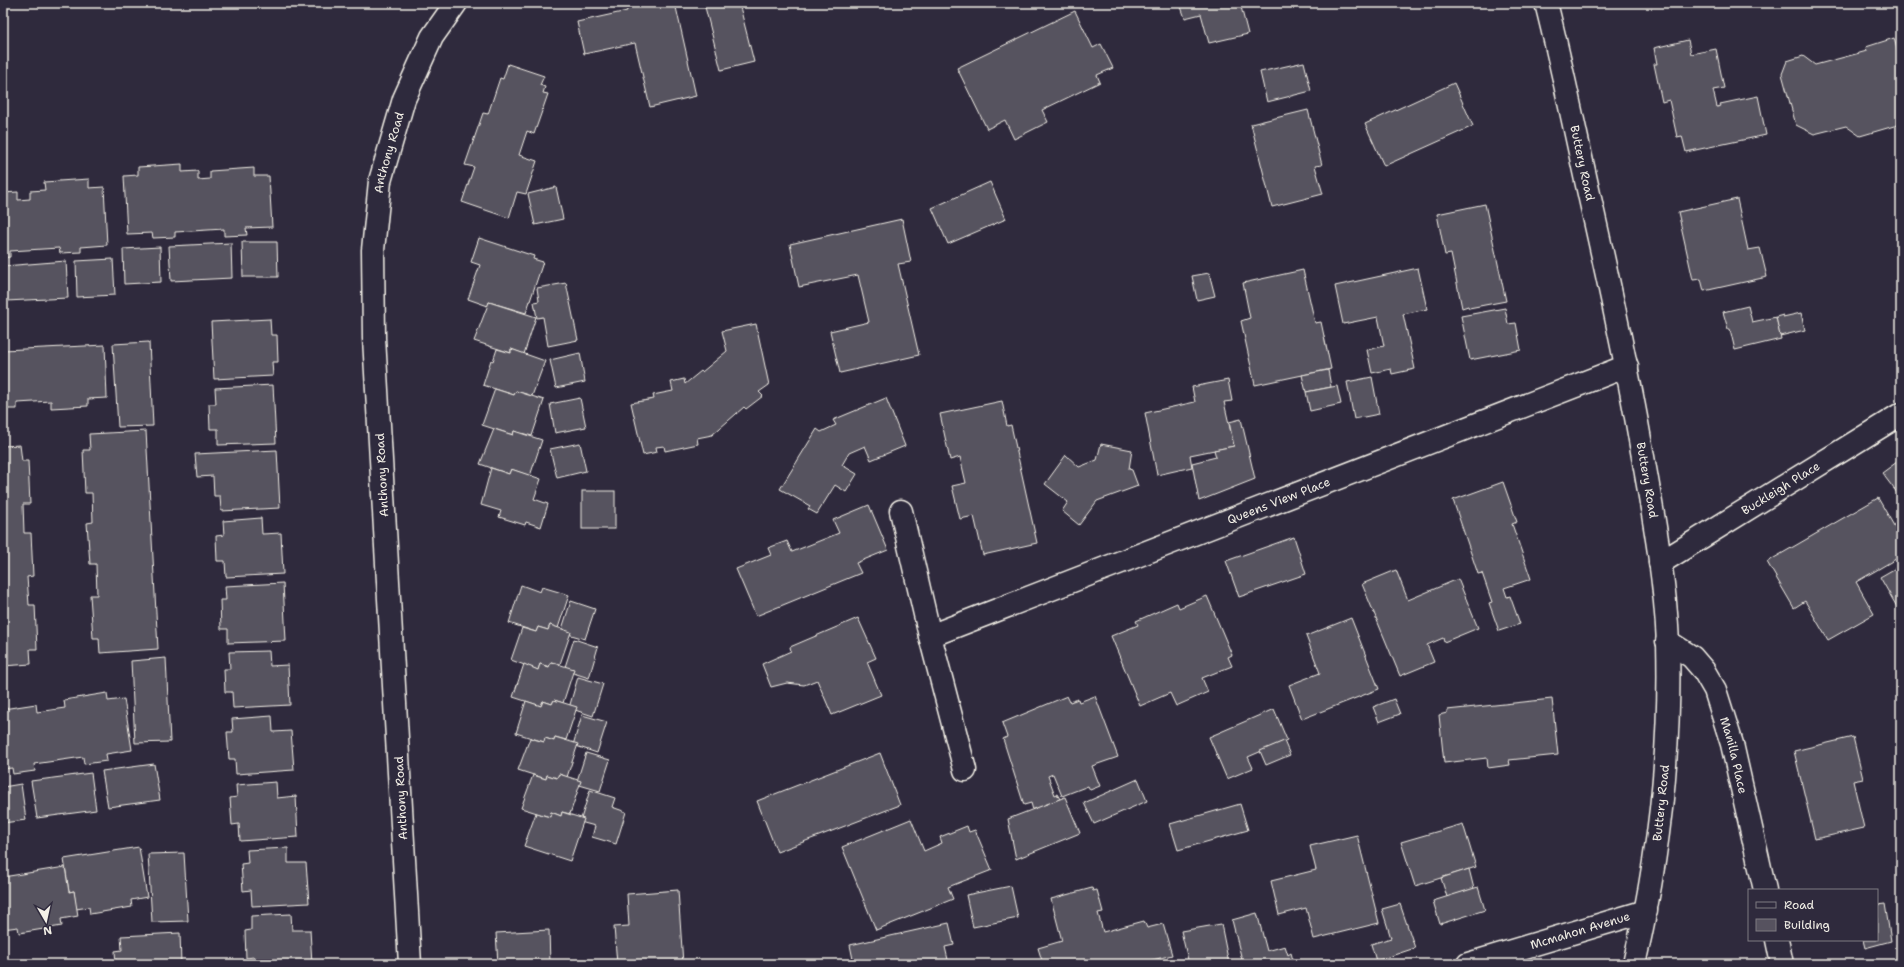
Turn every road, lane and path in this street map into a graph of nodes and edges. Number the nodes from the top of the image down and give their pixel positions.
1 (456, 3) edge
2 (1546, 3) edge
3 (1627, 366) junction
4 (1901, 414) edge
5 (900, 511) dead end
6 (1660, 563) junction
7 (930, 636) junction
8 (1668, 641) junction
9 (966, 770) dead end
10 (1765, 889) edge
11 (1646, 912) junction
12 (1777, 941) edge
13 (410, 964) edge
14 (1468, 964) edge
15 (1634, 964) edge
16 (1782, 964) edge

1 - 13 street, Anthony Road
2 - 3 street, Buttery Road
3 - 6 street, Buttery Road
3 - 7 street, Queens View Place
4 - 6 street, Buckleigh Place
5 - 7 street
6 - 8 street, Buttery Road
7 - 9 street
8 - 10 street, Manilla Place
8 - 11 street, Buttery Road
11 - 14 street, Mcmahon Avenue
11 - 15 street, Buttery Road
12 - 16 street

